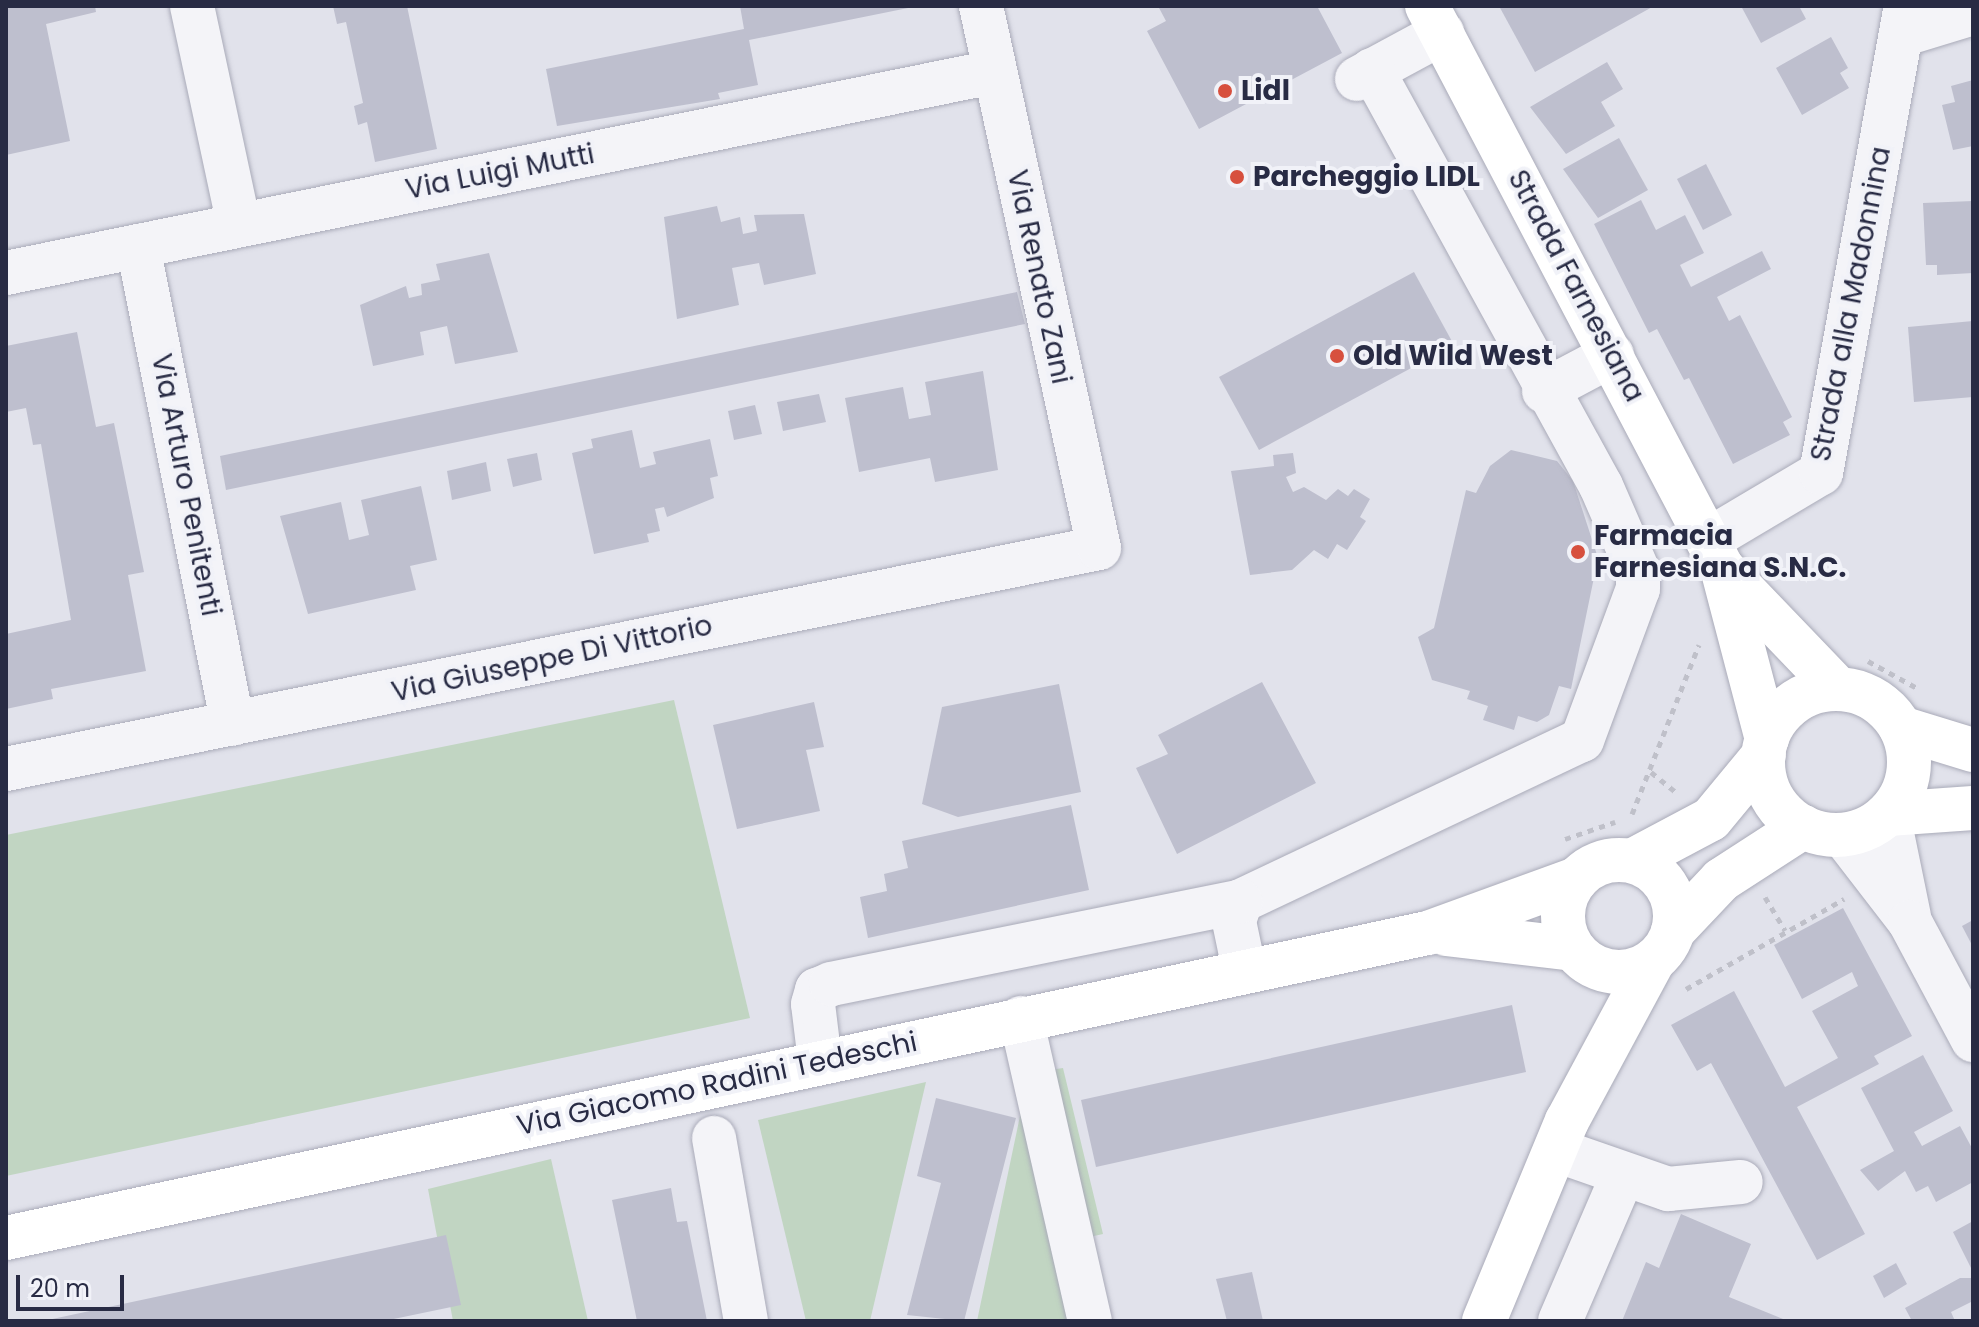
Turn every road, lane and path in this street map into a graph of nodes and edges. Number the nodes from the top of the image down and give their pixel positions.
1 (192, 6) edge
2 (981, 6) edge
3 (1973, 13) edge
4 (1434, 20) edge
5 (1903, 21) edge
6 (993, 72) junction
7 (239, 225) junction
8 (138, 246) junction
9 (6, 273) edge
10 (1612, 355) junction
11 (1544, 391) junction
12 (1099, 548) joint
13 (1715, 554) junction
14 (1700, 644) dead end
15 (1849, 672) junction
16 (1929, 695) dead end
17 (233, 724) junction
18 (1901, 728) junction
19 (1765, 747) junction
20 (1973, 750) edge
21 (6, 769) edge
22 (1650, 772) junction
23 (1683, 797) dead end
24 (1973, 808) edge
25 (1888, 814) junction
26 (1823, 831) junction
27 (1631, 841) junction
28 (1576, 879) junction
29 (1759, 887) dead end
30 (1858, 892) dead end
31 (1241, 901) junction
32 (1910, 922) junction
33 (1785, 930) junction
34 (1428, 933) junction
35 (1579, 956) junction
36 (1667, 962) junction
37 (1244, 969) junction
38 (1021, 1018) junction
39 (1973, 1040) edge
40 (820, 1061) junction
41 (1562, 1135) junction
42 (714, 1138) dead end
43 (1622, 1177) junction
44 (1741, 1182) dead end
45 (6, 1238) edge
46 (746, 1321) edge
47 (1090, 1321) edge
48 (1484, 1321) edge
49 (1560, 1321) edge

1 - 7 street
2 - 6 street, Via Renato Zani
3 - 5 street
4 - 10 main road, Strada Farnesiana
4 - 11 street
5 - 13 street, Strada alla Madonnina
6 - 7 street, Via Luigi Mutti
6 - 12 street, Via Renato Zani
7 - 8 street, Via Luigi Mutti
8 - 9 street, Via Luigi Mutti
8 - 17 street, Via Arturo Penitenti
10 - 11 street
10 - 13 main road, Strada Farnesiana
11 - 31 street
12 - 17 street, Via Giuseppe Di Vittorio
13 - 15 main road, Strada Farnesiana
13 - 19 main road, Strada Farnesiana
14 - 22 path
15 - 16 path
15 - 18 main road
15 - 19 main road
17 - 21 street, Via Giuseppe Di Vittorio
18 - 20 main road
18 - 25 main road
19 - 26 main road
19 - 27 main road
22 - 23 path
22 - 27 path
24 - 25 main road
25 - 26 main road
25 - 32 street
26 - 32 street
26 - 36 main road
27 - 28 main road
27 - 36 main road
28 - 34 main road, Via Giacomo Radini Tedeschi
28 - 35 main road
29 - 33 path
30 - 33 path
31 - 37 street
31 - 40 street
32 - 39 street
33 - 36 path
34 - 35 main road, Via Giacomo Radini Tedeschi
34 - 37 main road, Via Giacomo Radini Tedeschi
35 - 36 main road
35 - 41 main road
36 - 41 main road
37 - 38 main road, Via Giacomo Radini Tedeschi
38 - 40 main road, Via Giacomo Radini Tedeschi
38 - 47 street
40 - 45 main road, Via Giacomo Radini Tedeschi
41 - 43 street
41 - 48 main road
42 - 46 street
43 - 44 street
43 - 49 street

